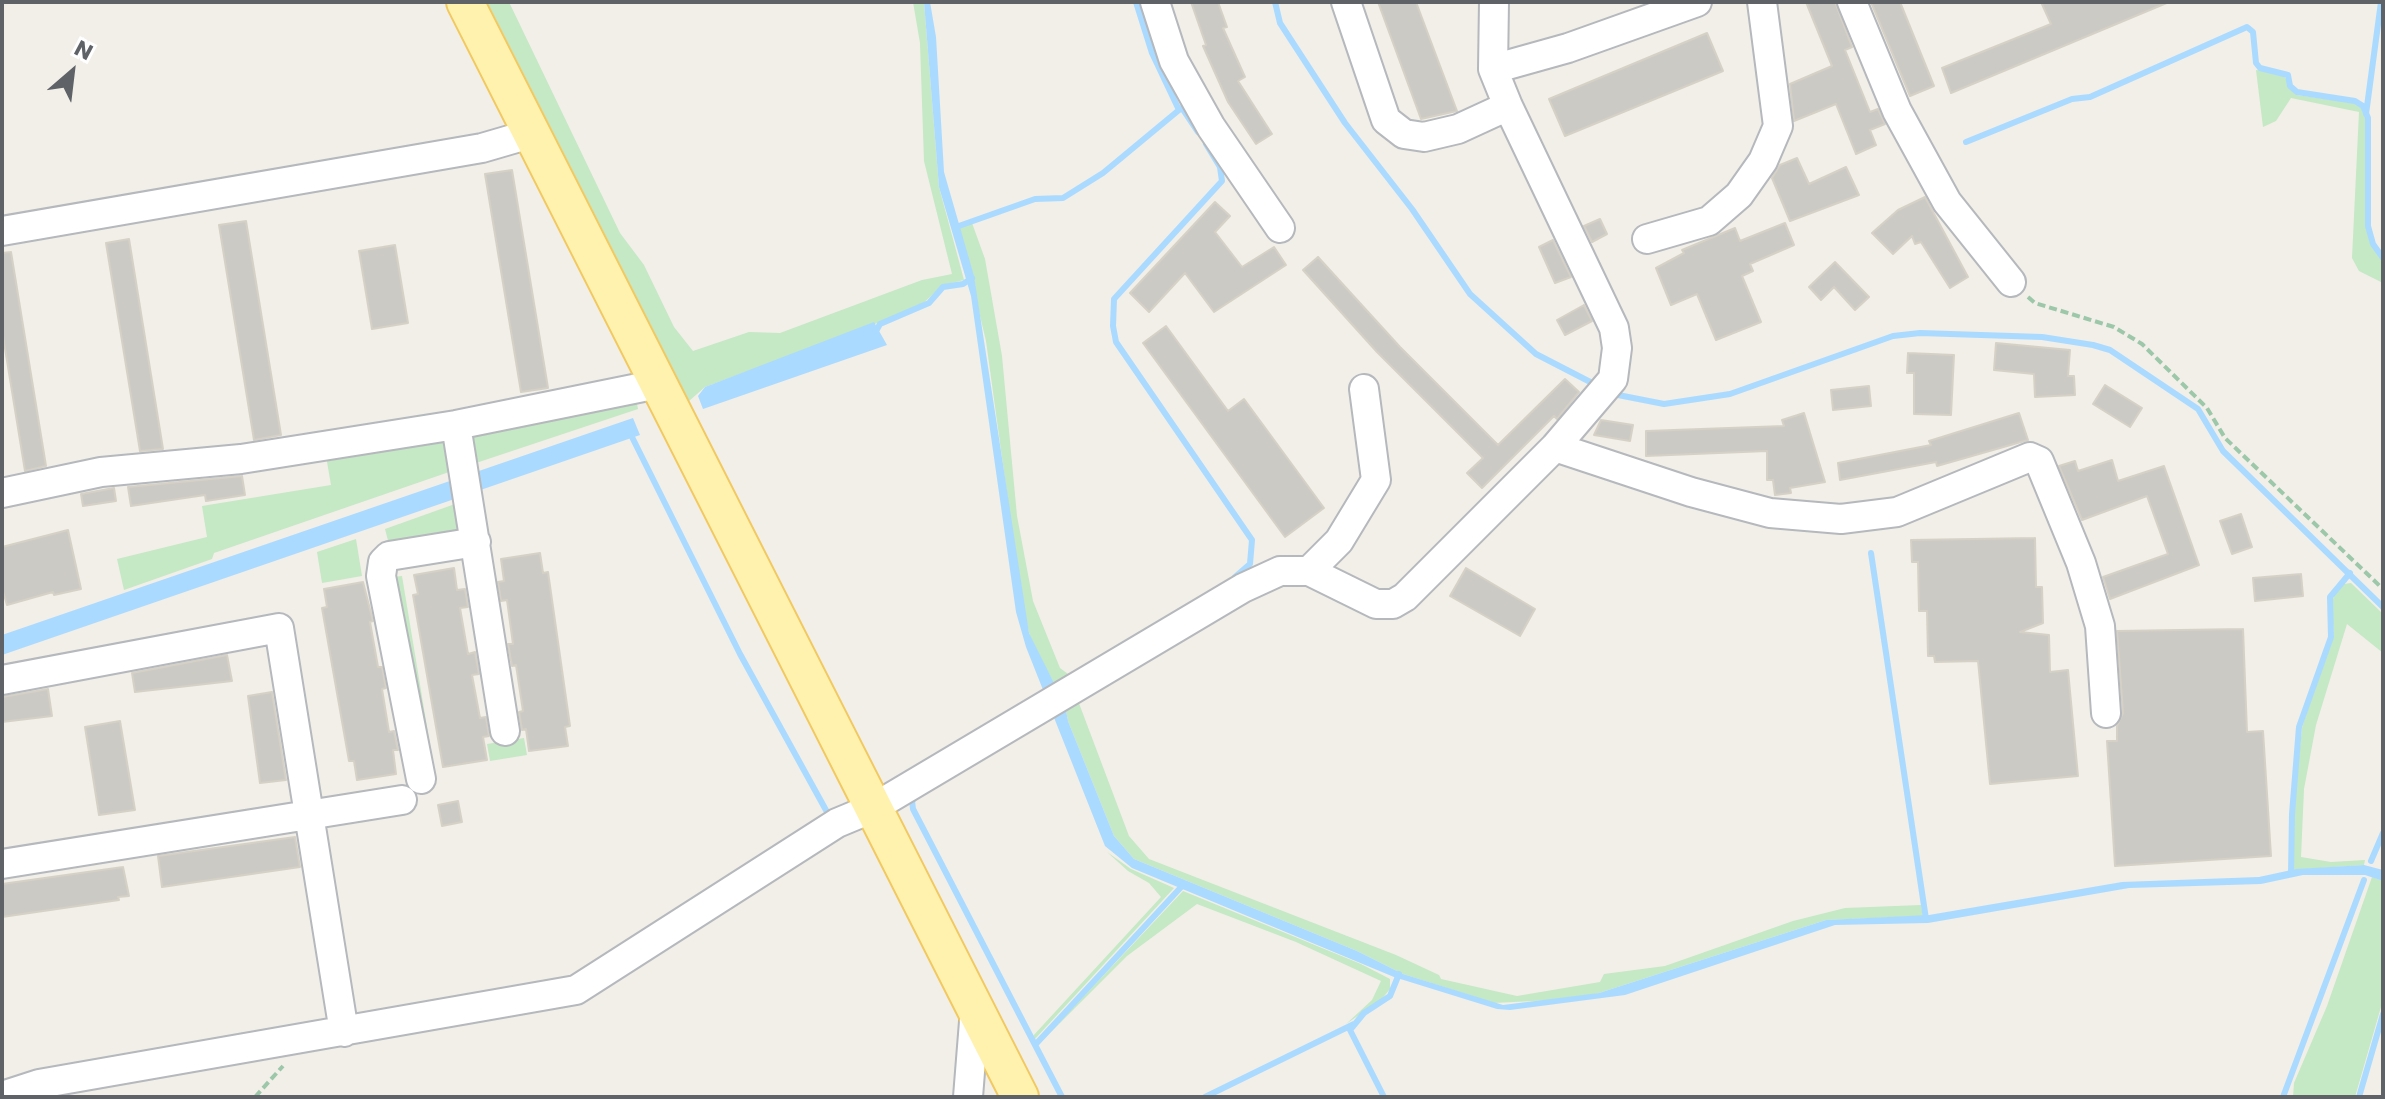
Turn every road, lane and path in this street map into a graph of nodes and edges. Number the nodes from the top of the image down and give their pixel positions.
1 (465, 2) edge
2 (1155, 2) edge
3 (1346, 2) edge
4 (1494, 2) edge
5 (1697, 2) edge
6 (1762, 2) edge
7 (1852, 2) edge
8 (1493, 69) junction
9 (1508, 106) junction
10 (530, 134) junction
11 (1280, 228) dead end
12 (2, 231) edge
13 (1647, 239) dead end
14 (2011, 282) joint
15 (658, 384) junction
16 (1364, 389) dead end
17 (456, 425) junction
18 (1555, 447) junction
19 (2, 493) edge
20 (476, 542) junction
21 (1309, 571) junction
22 (2383, 589) edge
23 (2, 680) edge
24 (2106, 713) dead end
25 (505, 731) dead end
26 (873, 808) junction
27 (310, 816) junction
28 (2, 864) edge
29 (975, 1009) junction
30 (344, 1032) junction
31 (284, 1064) dead end
32 (36, 1090) edge
33 (2, 1096) edge
34 (255, 1097) edge
35 (968, 1097) edge
36 (1020, 1097) edge

1 - 10 main road
2 - 11 street
3 - 9 street
4 - 8 street
5 - 8 street
6 - 13 street
7 - 14 street
8 - 9 street
9 - 18 street
10 - 12 street
10 - 15 main road
14 - 22 path
15 - 17 street
15 - 26 main road
16 - 21 street
17 - 19 street
17 - 20 street
18 - 21 street
18 - 24 street
20 - 25 street
20 - 27 street
21 - 26 street
23 - 27 street
26 - 29 main road
26 - 30 street
27 - 28 street
27 - 30 street
29 - 35 street
29 - 36 main road
30 - 32 street
31 - 34 path
32 - 33 street

